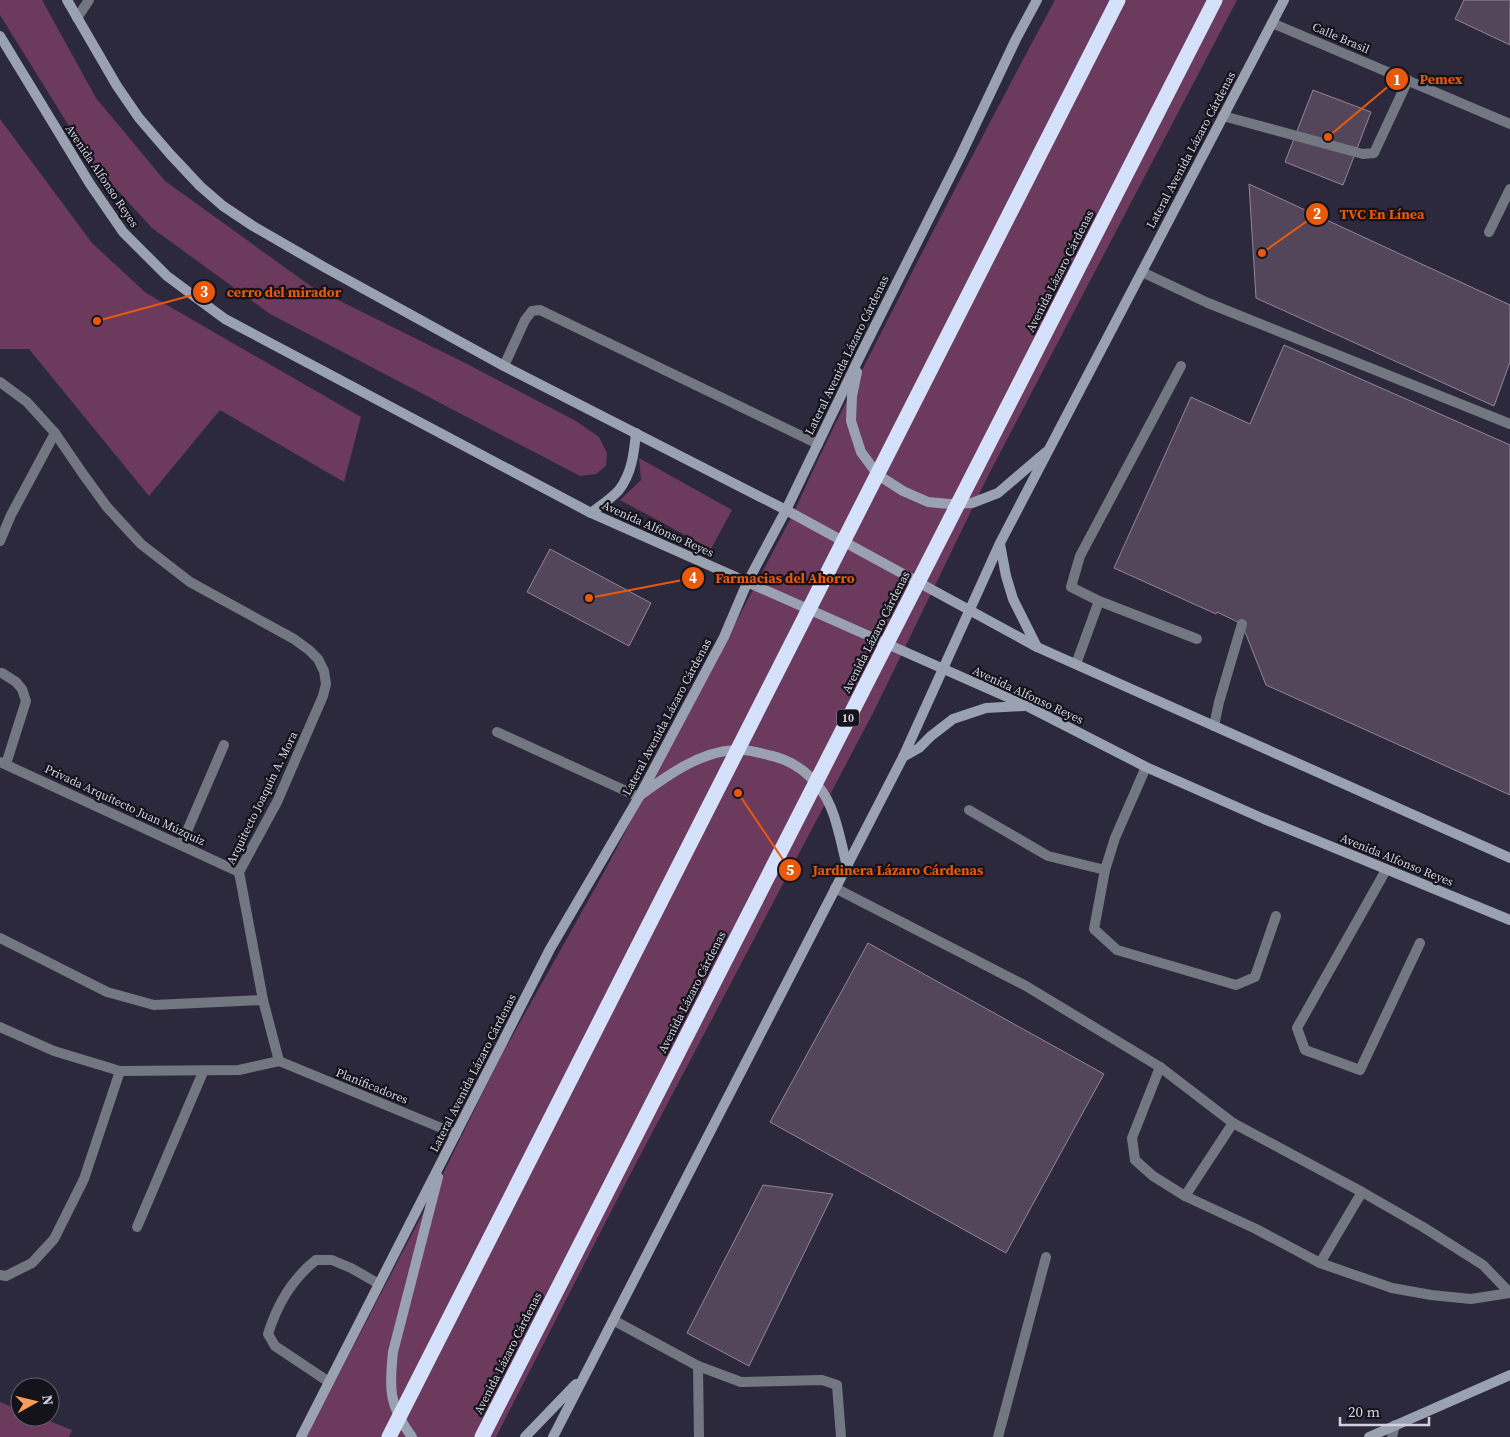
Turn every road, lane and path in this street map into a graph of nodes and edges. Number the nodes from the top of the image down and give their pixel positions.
1 (68, 0) edge
2 (88, 0) edge
3 (1038, 0) edge
4 (1118, 0) edge
5 (1215, 0) edge
6 (1284, 0) edge
7 (77, 18) junction
8 (1272, 23) junction
9 (0, 36) edge
10 (1408, 80) junction
11 (1223, 116) junction
12 (1510, 124) edge
13 (1510, 189) edge
14 (1489, 232) dead end
15 (1142, 272) junction
16 (860, 356) junction
17 (504, 366) junction
18 (1181, 366) dead end
19 (0, 382) edge
20 (1510, 424) edge
21 (55, 433) junction
22 (636, 433) junction
23 (818, 444) junction
24 (1050, 449) junction
25 (786, 510) junction
26 (591, 513) junction
27 (0, 541) edge
28 (1000, 543) junction
29 (747, 583) junction
30 (1099, 601) junction
31 (970, 610) junction
32 (1242, 624) dead end
33 (1197, 639) dead end
34 (1037, 647) junction
35 (1076, 664) junction
36 (943, 669) junction
37 (2, 673) dead end
38 (1025, 705) junction
39 (1214, 726) junction
40 (497, 732) dead end
41 (224, 745) dead end
42 (903, 757) junction
43 (3, 763) edge
44 (1146, 767) junction
45 (639, 797) junction
46 (970, 810) dead end
47 (181, 845) junction
48 (1510, 858) edge
49 (846, 866) junction
50 (1104, 870) junction
51 (1386, 870) junction
52 (239, 872) junction
53 (835, 888) junction
54 (1276, 916) dead end
55 (1510, 920) edge
56 (0, 938) edge
57 (1420, 943) dead end
58 (263, 1000) junction
59 (0, 1027) edge
60 (279, 1061) junction
61 (1160, 1067) junction
62 (120, 1071) junction
63 (203, 1072) junction
64 (1233, 1123) junction
65 (456, 1134) junction
66 (444, 1157) junction
67 (1362, 1192) junction
68 (1185, 1196) junction
69 (137, 1227) dead end
70 (1046, 1257) dead end
71 (1320, 1263) junction
72 (0, 1275) edge
73 (380, 1284) junction
74 (1510, 1293) edge
75 (613, 1320) junction
76 (698, 1366) junction
77 (585, 1375) junction
78 (1510, 1375) edge
79 (329, 1382) junction
80 (1395, 1425) junction
81 (301, 1437) edge
82 (390, 1437) edge
83 (412, 1437) edge
84 (482, 1437) edge
85 (525, 1437) edge
86 (553, 1437) edge
87 (699, 1437) edge
88 (842, 1437) edge
89 (998, 1437) edge
90 (1369, 1437) edge
91 (1392, 1437) edge

1 - 7 main road
2 - 7 street
3 - 16 main road, Lateral Avenida Lázaro Cárdenas
4 - 82 highway, bridge
5 - 84 highway, Avenida Lázaro Cárdenas / 10, bridge
6 - 8 main road, Lateral Avenida Lázaro Cárdenas
7 - 17 main road
8 - 10 street, Calle Brasil
8 - 11 main road, Lateral Avenida Lázaro Cárdenas
9 - 26 main road, Avenida Alfonso Reyes
10 - 11 street
10 - 12 street, Calle Brasil
11 - 15 main road, Lateral Avenida Lázaro Cárdenas
13 - 14 street
15 - 20 street
15 - 24 main road, Lateral Avenida Lázaro Cárdenas
16 - 23 main road, Lateral Avenida Lázaro Cárdenas
16 - 24 main road
17 - 22 main road
17 - 23 street
18 - 30 street
19 - 21 street, Arquitecto Joaquín A. Mora
21 - 27 street
21 - 52 street, Arquitecto Joaquín A. Mora
22 - 25 main road
22 - 26 main road
23 - 25 main road, Lateral Avenida Lázaro Cárdenas
24 - 28 main road, Lateral Avenida Lázaro Cárdenas
25 - 29 main road, Lateral Avenida Lázaro Cárdenas
25 - 31 main road
26 - 29 main road, Avenida Alfonso Reyes
28 - 31 main road, Lateral Avenida Lázaro Cárdenas
28 - 34 main road
29 - 36 main road, Avenida Alfonso Reyes
29 - 45 main road, Lateral Avenida Lázaro Cárdenas
30 - 33 street
30 - 35 street
31 - 34 main road
31 - 36 main road, Lateral Avenida Lázaro Cárdenas
32 - 39 street
34 - 35 main road
35 - 39 main road
36 - 38 main road, Avenida Alfonso Reyes
36 - 42 main road, Lateral Avenida Lázaro Cárdenas
37 - 43 street
38 - 42 main road
38 - 44 main road, Avenida Alfonso Reyes
39 - 48 main road
40 - 45 street
41 - 47 street
42 - 49 main road, Lateral Avenida Lázaro Cárdenas
43 - 47 street, Privada Arquitecto Juan Múzquiz
44 - 50 street
44 - 51 main road, Avenida Alfonso Reyes
45 - 49 main road
45 - 65 main road, Lateral Avenida Lázaro Cárdenas
46 - 50 street
47 - 52 street, Privada Arquitecto Juan Múzquiz
49 - 53 main road, Lateral Avenida Lázaro Cárdenas
50 - 54 street
51 - 55 main road, Avenida Alfonso Reyes
51 - 57 street
52 - 58 street, Arquitecto Joaquín A. Mora
53 - 61 street
53 - 75 main road, Lateral Avenida Lázaro Cárdenas
56 - 58 street
58 - 60 street, Arquitecto Joaquín A. Mora
59 - 62 street
60 - 63 street
60 - 65 street, Planificadores
61 - 64 street
61 - 68 street
62 - 63 street
62 - 72 street
63 - 69 street
64 - 67 street
64 - 68 street
65 - 66 main road, Lateral Avenida Lázaro Cárdenas
66 - 73 main road, Lateral Avenida Lázaro Cárdenas
66 - 83 main road
67 - 71 street
67 - 74 street
68 - 71 street
70 - 89 street
71 - 74 street
73 - 79 main road, Lateral Avenida Lázaro Cárdenas
73 - 79 street
75 - 76 street
75 - 77 main road, Lateral Avenida Lázaro Cárdenas
76 - 87 street
76 - 88 street
77 - 85 main road
77 - 86 main road, Lateral Avenida Lázaro Cárdenas
78 - 80 main road
79 - 81 main road, Lateral Avenida Lázaro Cárdenas
80 - 90 main road
80 - 91 street

